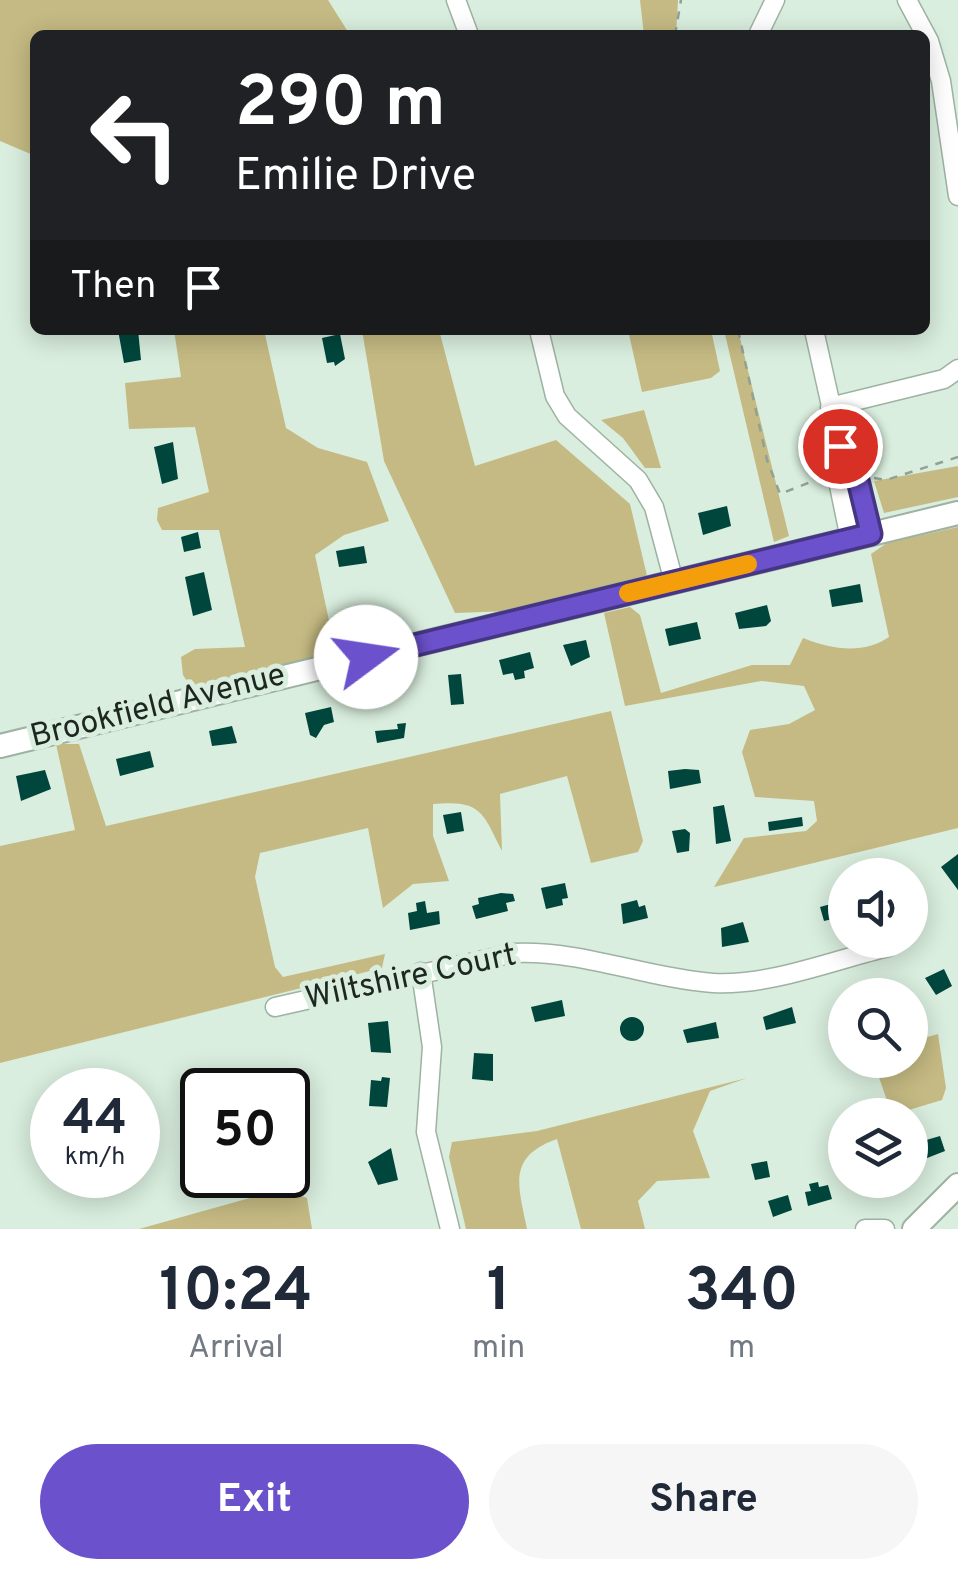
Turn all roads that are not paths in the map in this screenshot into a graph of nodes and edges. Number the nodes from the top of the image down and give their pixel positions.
1 (456, 0) edge
2 (775, 0) edge
3 (907, 0) edge
4 (467, 30) edge
5 (760, 30) edge
6 (923, 30) edge
7 (930, 44) edge
8 (958, 196) edge
9 (540, 335) edge
10 (815, 335) edge
11 (958, 369) edge
12 (830, 408) junction
13 (840, 446) junction
14 (862, 478) junction
15 (833, 480) junction
16 (958, 514) edge
17 (860, 536) junction
18 (674, 582) junction
19 (0, 746) edge
20 (837, 958) edge
21 (421, 972) junction
22 (275, 1007) dead end
23 (958, 1184) edge
24 (450, 1229) edge
25 (865, 1229) edge
26 (885, 1229) edge
27 (914, 1229) edge

1 - 4 street
2 - 5 street
3 - 6 street
7 - 8 street
9 - 18 street
10 - 12 street
11 - 12 street
12 - 13 street
13 - 14 street
13 - 15 street
14 - 15 street
14 - 17 street
15 - 17 street
16 - 17 main road, Brookfield Avenue
17 - 18 main road, Brookfield Avenue
18 - 19 main road, Brookfield Avenue
20 - 21 street, Wiltshire Court
21 - 22 street, Wiltshire Court
21 - 24 street
23 - 27 main road
25 - 26 street

